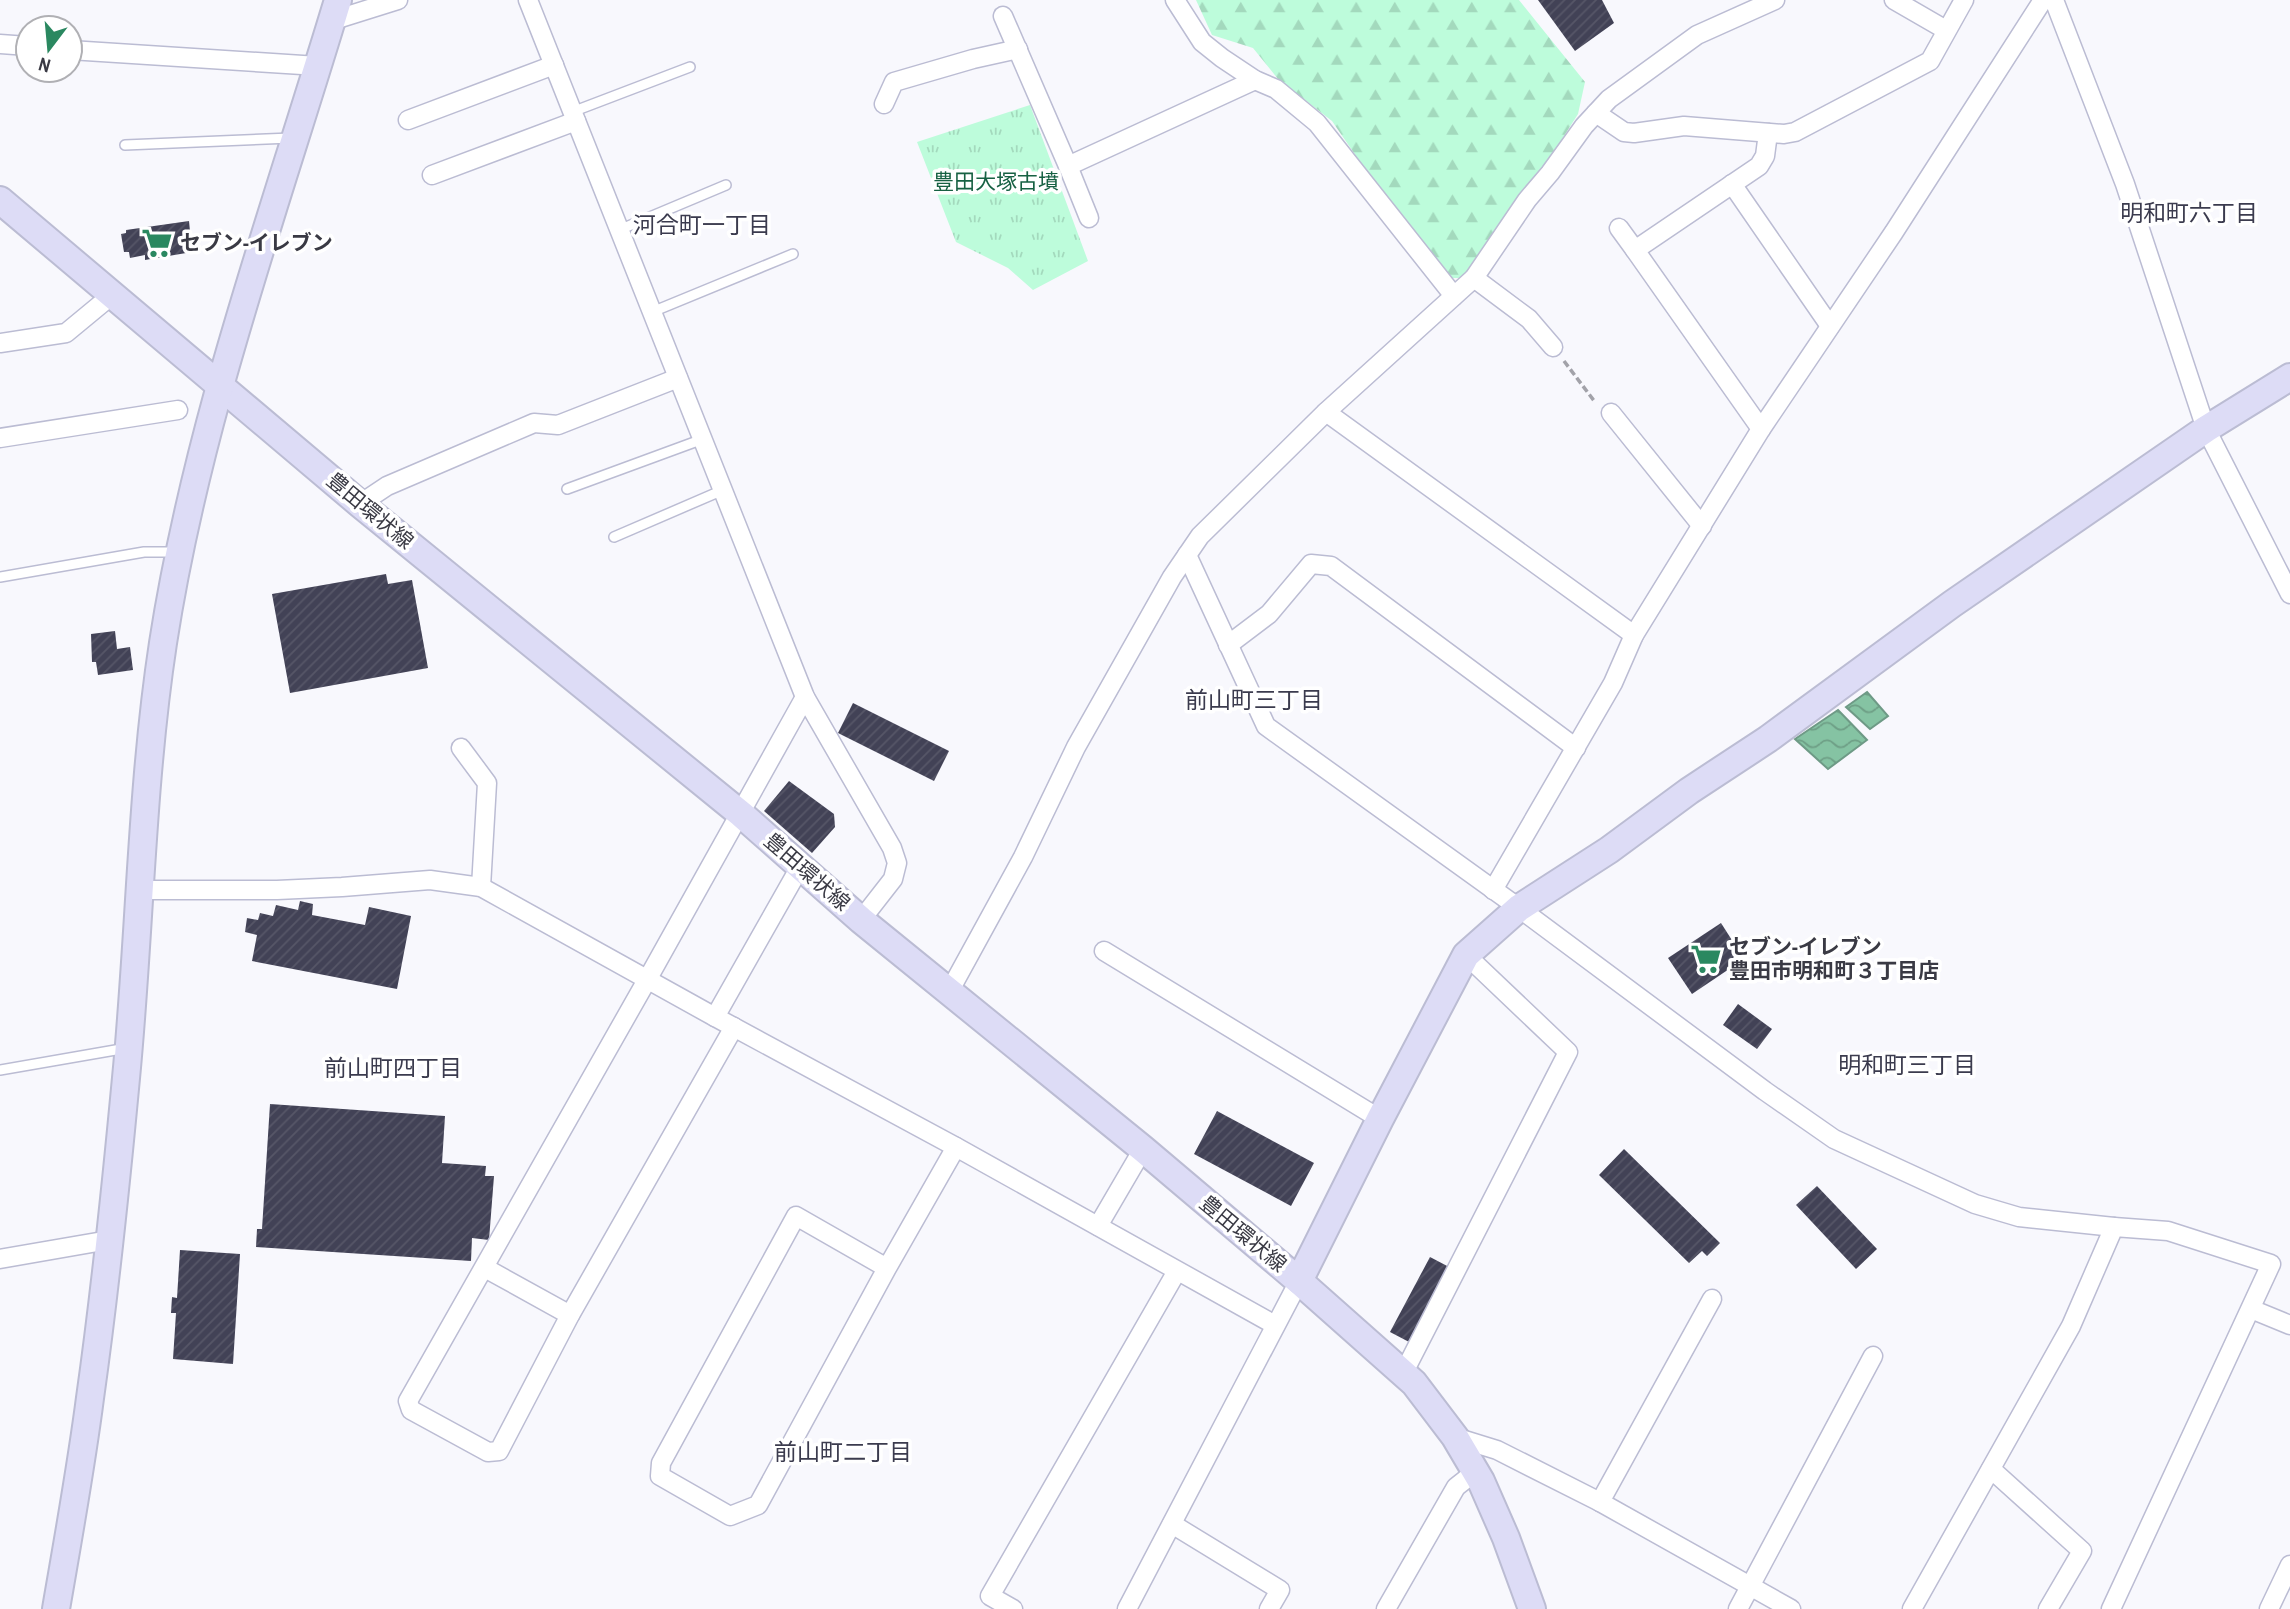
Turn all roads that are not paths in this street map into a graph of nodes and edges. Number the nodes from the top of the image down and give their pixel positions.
1 (398, 0) edge
2 (528, 0) edge
3 (1175, 0) edge
4 (1775, 0) edge
5 (1894, 0) edge
6 (1964, 0) edge
7 (2043, 0) edge
8 (2054, 0) edge
9 (334, 10) edge
10 (1003, 16) dead end
11 (1946, 30) junction
12 (1018, 50) junction
13 (84, 51) edge
14 (554, 65) junction
15 (318, 66) junction
16 (690, 67) dead end
17 (1255, 80) junction
18 (884, 104) dead end
19 (1595, 113) junction
20 (574, 117) junction
21 (408, 120) dead end
22 (1768, 133) junction
23 (296, 137) junction
24 (125, 145) dead end
25 (1068, 166) junction
26 (432, 175) dead end
27 (1732, 184) junction
28 (726, 185) dead end
29 (0, 200) edge
30 (1089, 218) dead end
31 (1619, 228) dead end
32 (619, 230) junction
33 (1635, 250) junction
34 (793, 254) dead end
35 (1474, 278) junction
36 (113, 295) junction
37 (1454, 296) junction
38 (652, 312) junction
39 (1830, 326) junction
40 (0, 343) edge
41 (1553, 346) road end
42 (2290, 377) edge
43 (678, 378) junction
44 (220, 384) junction
45 (178, 410) dead end
46 (1326, 412) junction
47 (1611, 413) road end
48 (1761, 429) junction
49 (2206, 429) junction
50 (0, 438) edge
51 (703, 439) junction
52 (567, 489) dead end
53 (723, 490) junction
54 (360, 503) junction
55 (1702, 526) junction
56 (614, 537) dead end
57 (180, 552) junction
58 (1186, 555) junction
59 (0, 577) edge
60 (2290, 594) edge
61 (1634, 635) junction
62 (1228, 645) junction
63 (805, 697) junction
64 (461, 748) dead end
65 (1576, 748) junction
66 (741, 814) junction
67 (800, 867) junction
68 (481, 887) junction
69 (139, 890) junction
70 (1493, 890) junction
71 (1519, 908) junction
72 (861, 920) junction
73 (1104, 951) dead end
74 (1466, 955) junction
75 (648, 980) junction
76 (949, 992) junction
77 (715, 1017) junction
78 (734, 1027) junction
79 (129, 1048) junction
80 (0, 1070) edge
81 (1380, 1119) junction
82 (956, 1147) junction
83 (1143, 1149) junction
84 (1098, 1226) junction
85 (2114, 1227) junction
86 (109, 1241) junction
87 (0, 1259) edge
88 (485, 1268) junction
89 (887, 1268) junction
90 (1177, 1271) junction
91 (1298, 1281) junction
92 (1712, 1299) dead end
93 (2251, 1309) junction
94 (570, 1315) junction
95 (1275, 1325) junction
96 (2290, 1325) edge
97 (1874, 1356) dead end
98 (1403, 1374) junction
99 (1455, 1437) junction
100 (1991, 1469) junction
101 (1475, 1472) junction
102 (1600, 1502) junction
103 (1172, 1524) junction
104 (2290, 1564) edge
105 (1750, 1586) junction
106 (1530, 1607) edge
107 (56, 1609) edge
108 (1013, 1609) edge
109 (1127, 1609) edge
110 (1269, 1609) edge
111 (1386, 1609) edge
112 (1738, 1609) edge
113 (1791, 1609) edge
114 (1912, 1609) edge
115 (2048, 1609) edge
116 (2111, 1609) edge
117 (2269, 1609) edge

1 - 9 street
2 - 14 street
3 - 17 street
4 - 19 street
5 - 11 street
6 - 11 street
7 - 39 street
8 - 49 street
9 - 15 street
10 - 12 street
11 - 22 street
12 - 18 street
12 - 25 street
13 - 15 street
14 - 20 street
14 - 21 street
15 - 23 street
16 - 20 lane
17 - 25 street
17 - 37 street
19 - 22 street
19 - 35 street
20 - 26 street
20 - 32 street
22 - 27 street
23 - 24 lane
23 - 44 street
25 - 30 street
27 - 33 street
27 - 39 street
28 - 32 lane
29 - 36 street, 豊田環状線
31 - 33 street
32 - 38 street
33 - 48 street
34 - 38 lane
35 - 37 street
35 - 41 street
36 - 40 street
36 - 44 street, 豊田環状線
37 - 46 street
38 - 43 street
39 - 48 street
42 - 49 street
43 - 51 street
43 - 54 street
44 - 54 street, 豊田環状線
44 - 57 street
45 - 50 street
46 - 58 street
46 - 61 street
47 - 55 street
48 - 55 street
49 - 60 street
49 - 71 street
51 - 52 lane
51 - 53 street
53 - 56 lane
53 - 63 street
54 - 66 street, 豊田環状線
55 - 61 street
57 - 59 lane
57 - 69 street
58 - 62 street
58 - 76 street
61 - 65 street
62 - 65 street
62 - 70 street
63 - 66 street
63 - 72 street
64 - 68 street
65 - 70 street
66 - 67 street, 豊田環状線
66 - 75 street
67 - 72 street, 豊田環状線
67 - 77 street
68 - 69 street
68 - 75 street
69 - 79 street
70 - 71 street
71 - 74 street
71 - 85 street
72 - 76 street, 豊田環状線
73 - 81 street
74 - 81 street
74 - 98 street
75 - 77 street
75 - 88 street
76 - 83 street, 豊田環状線
77 - 78 street
78 - 82 street
78 - 94 street
79 - 80 lane
79 - 86 street
81 - 91 street
82 - 84 street
82 - 89 street
83 - 84 street
83 - 91 street, 豊田環状線
84 - 90 street
85 - 93 street
85 - 100 street
86 - 87 street
86 - 107 street
88 - 94 street
88 - 94 street
89 - 89 street
90 - 95 street
90 - 108 street
91 - 95 street
91 - 98 street, 豊田環状線
92 - 102 street
93 - 96 street
93 - 116 street
95 - 103 street
97 - 105 street
98 - 99 street, 豊田環状線
99 - 101 street, 豊田環状線
99 - 102 street
100 - 114 street
100 - 115 street
101 - 106 street, 豊田環状線
101 - 111 street
102 - 105 street
103 - 109 street
103 - 110 street
104 - 117 street
105 - 112 street
105 - 113 street

